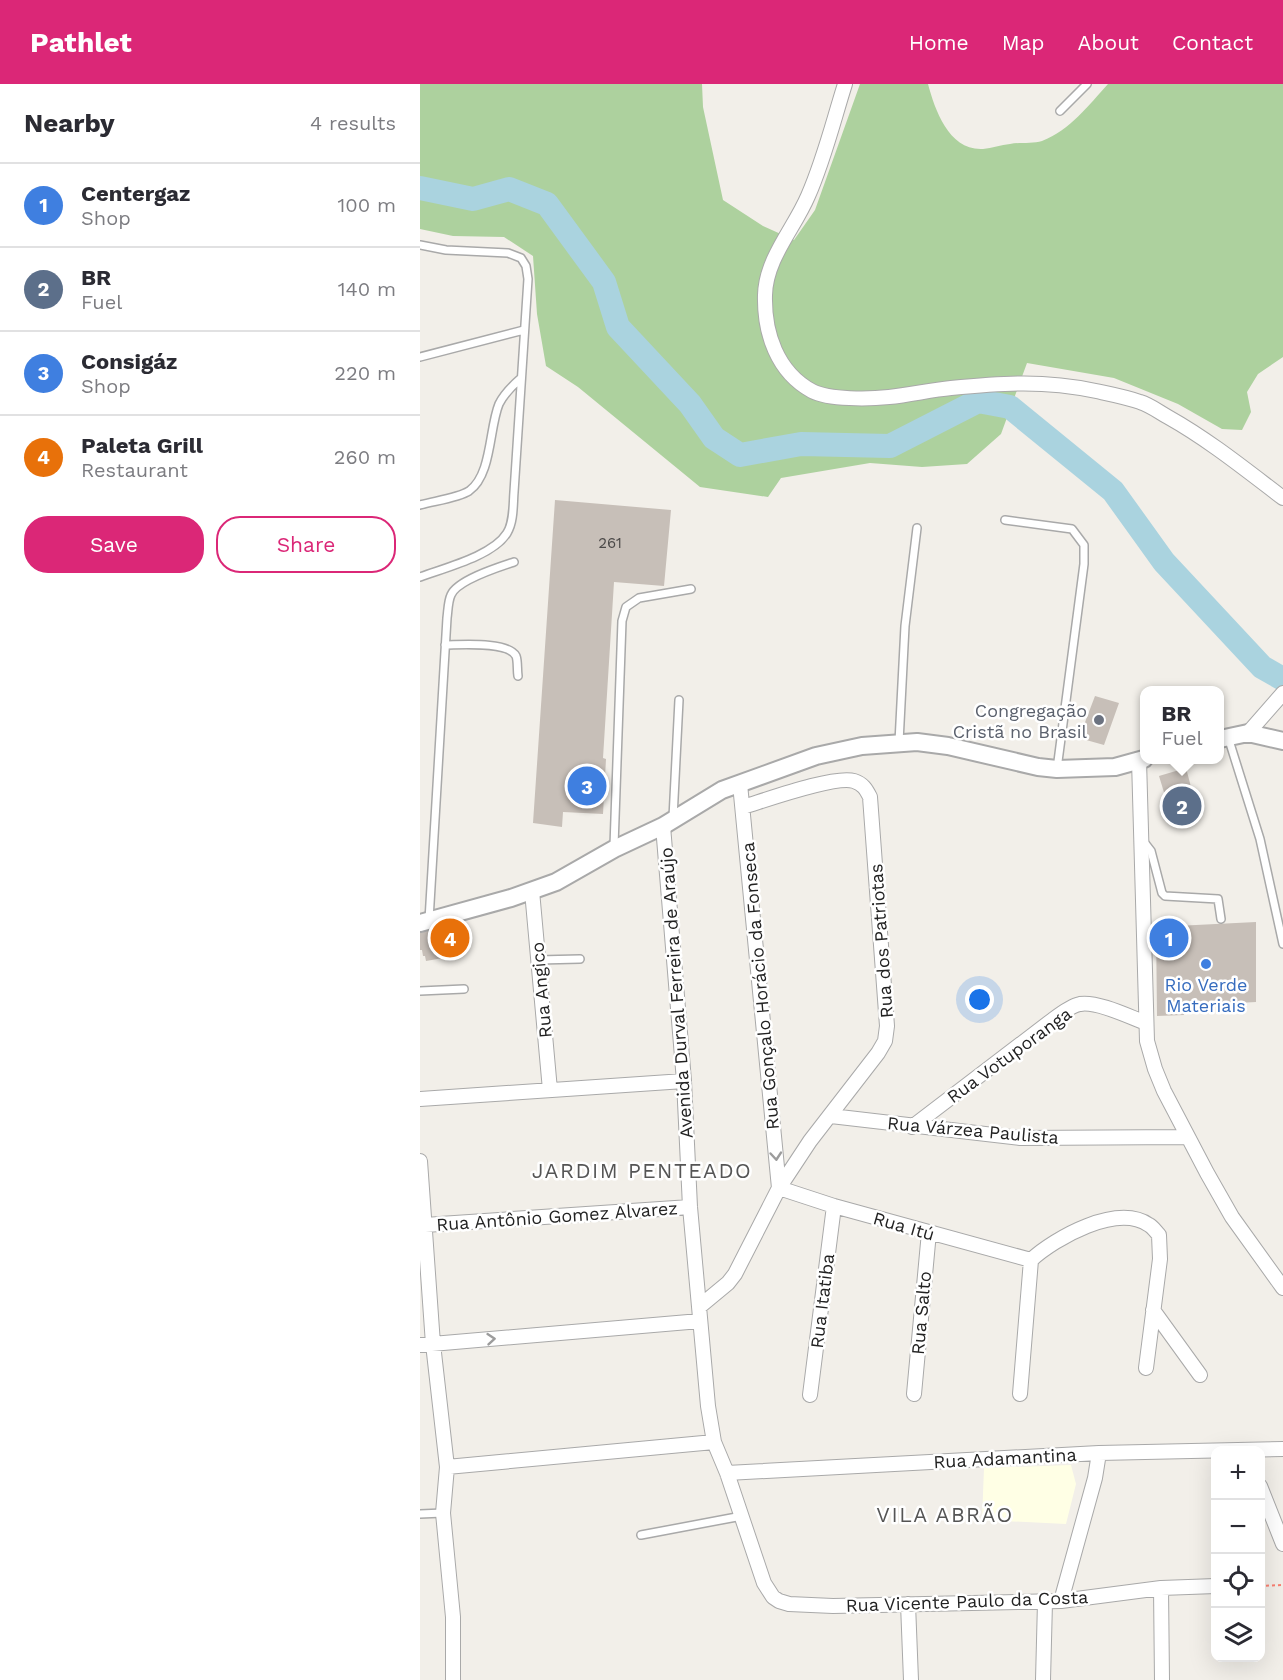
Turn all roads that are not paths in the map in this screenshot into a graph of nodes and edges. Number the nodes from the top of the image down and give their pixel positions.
1 (845, 84) edge
2 (1087, 84) edge
3 (1060, 111) dead end
4 (420, 245) edge
5 (524, 330) junction
6 (420, 357) edge
7 (520, 379) junction
8 (1283, 498) edge
9 (420, 505) edge
10 (1005, 520) dead end
11 (918, 528) dead end
12 (514, 562) dead end
13 (420, 577) edge
14 (692, 589) dead end
15 (445, 645) junction
16 (518, 676) dead end
17 (1283, 693) edge
18 (679, 700) dead end
19 (1248, 734) junction
20 (1224, 738) edge
21 (1283, 741) edge
22 (899, 742) junction
23 (1140, 760) edge
24 (1142, 764) edge
25 (1057, 769) junction
26 (740, 784) junction
27 (743, 807) junction
28 (668, 823) junction
29 (1141, 837) junction
30 (614, 849) junction
31 (532, 891) junction
32 (1221, 919) dead end
33 (425, 922) edge
34 (1283, 944) edge
35 (580, 959) dead end
36 (538, 960) junction
37 (464, 990) dead end
38 (420, 991) edge
39 (1146, 1023) junction
40 (684, 1080) junction
41 (549, 1090) junction
42 (420, 1099) edge
43 (831, 1116) junction
44 (912, 1127) junction
45 (1188, 1137) junction
46 (420, 1161) edge
47 (421, 1179) edge
48 (779, 1188) junction
49 (834, 1206) junction
50 (690, 1208) junction
51 (425, 1226) junction
52 (929, 1232) junction
53 (1031, 1260) junction
54 (1283, 1288) edge
55 (1153, 1310) junction
56 (700, 1314) junction
57 (426, 1344) edge
58 (1146, 1368) dead end
59 (1200, 1375) dead end
60 (914, 1394) dead end
61 (810, 1395) dead end
62 (1020, 1395) dead end
63 (714, 1442) junction
64 (1265, 1449) edge
65 (1283, 1449) edge
66 (1211, 1451) edge
67 (1099, 1453) junction
68 (447, 1467) junction
69 (727, 1473) junction
70 (1265, 1499) edge
71 (443, 1513) junction
72 (420, 1515) edge
73 (742, 1516) junction
74 (641, 1535) dead end
75 (1283, 1544) edge
76 (764, 1583) joint
77 (1211, 1586) edge
78 (1161, 1588) junction
79 (1061, 1601) junction
80 (1045, 1602) junction
81 (908, 1604) junction
82 (453, 1680) edge
83 (911, 1680) edge
84 (1043, 1680) edge
85 (1162, 1680) edge

1 - 8 street
2 - 3 lane
4 - 5 lane
5 - 6 lane
5 - 7 lane
7 - 9 lane
7 - 13 lane
10 - 25 lane
11 - 22 lane
12 - 15 lane
14 - 30 lane
15 - 16 lane
15 - 33 lane
17 - 19 street
18 - 28 lane
19 - 20 street
19 - 21 street
20 - 34 lane
22 - 25 street
22 - 26 street
23 - 25 street
24 - 29 street
26 - 27 street, Rua Gonçalo Horácio da Fonseca
26 - 28 street
27 - 43 street, Rua dos Patriotas
27 -> 48 street, Rua Gonçalo Horácio da Fonseca
28 - 30 street
28 - 40 street, Avenida Durval Ferreira de Araújo
29 - 32 lane
29 - 39 street
30 - 31 street
31 - 33 street
31 - 36 street, Rua Angico
35 - 36 lane
36 - 41 street, Rua Angico
37 - 38 lane
39 - 44 street, Rua Votuporanga
39 - 45 street
40 - 41 street
40 - 50 street, Avenida Durval Ferreira de Araújo
41 - 42 street
43 - 44 street, Rua Várzea Paulista
43 - 48 street, Rua dos Patriotas
44 - 45 street, Rua Várzea Paulista
45 - 54 street
46 - 47 street
47 - 51 street
48 - 49 street, Rua Itú
48 - 56 street, Rua dos Patriotas
49 - 52 street, Rua Itú
49 - 61 street, Rua Itatiba
50 - 51 street, Rua Antônio Gomez Alvarez
50 - 56 street, Avenida Durval Ferreira de Araújo
51 - 57 street
52 - 53 street, Rua Itú
52 - 60 street, Rua Salto
53 - 55 street
53 - 62 street
55 - 58 street
55 - 59 street
57 -> 56 street
56 - 63 street, Avenida Durval Ferreira de Araújo
57 - 68 street
63 - 68 street
63 - 69 street, Avenida Durval Ferreira de Araújo
64 - 65 street, Rua Adamantina
66 - 67 street, Rua Adamantina
67 - 69 street, Rua Adamantina
67 - 79 street
68 - 71 street
69 - 73 street, Avenida Durval Ferreira de Araújo
70 - 75 street
71 - 72 lane
71 - 82 street
73 - 74 lane
73 - 76 street, Avenida Durval Ferreira de Araújo
76 - 81 street, Rua Vicente Paulo da Costa
77 - 78 street, Rua Vicente Paulo da Costa
78 - 79 street, Rua Vicente Paulo da Costa
78 - 85 street
79 - 80 street, Rua Vicente Paulo da Costa
80 - 81 street, Rua Vicente Paulo da Costa
80 - 84 street
81 - 83 street

